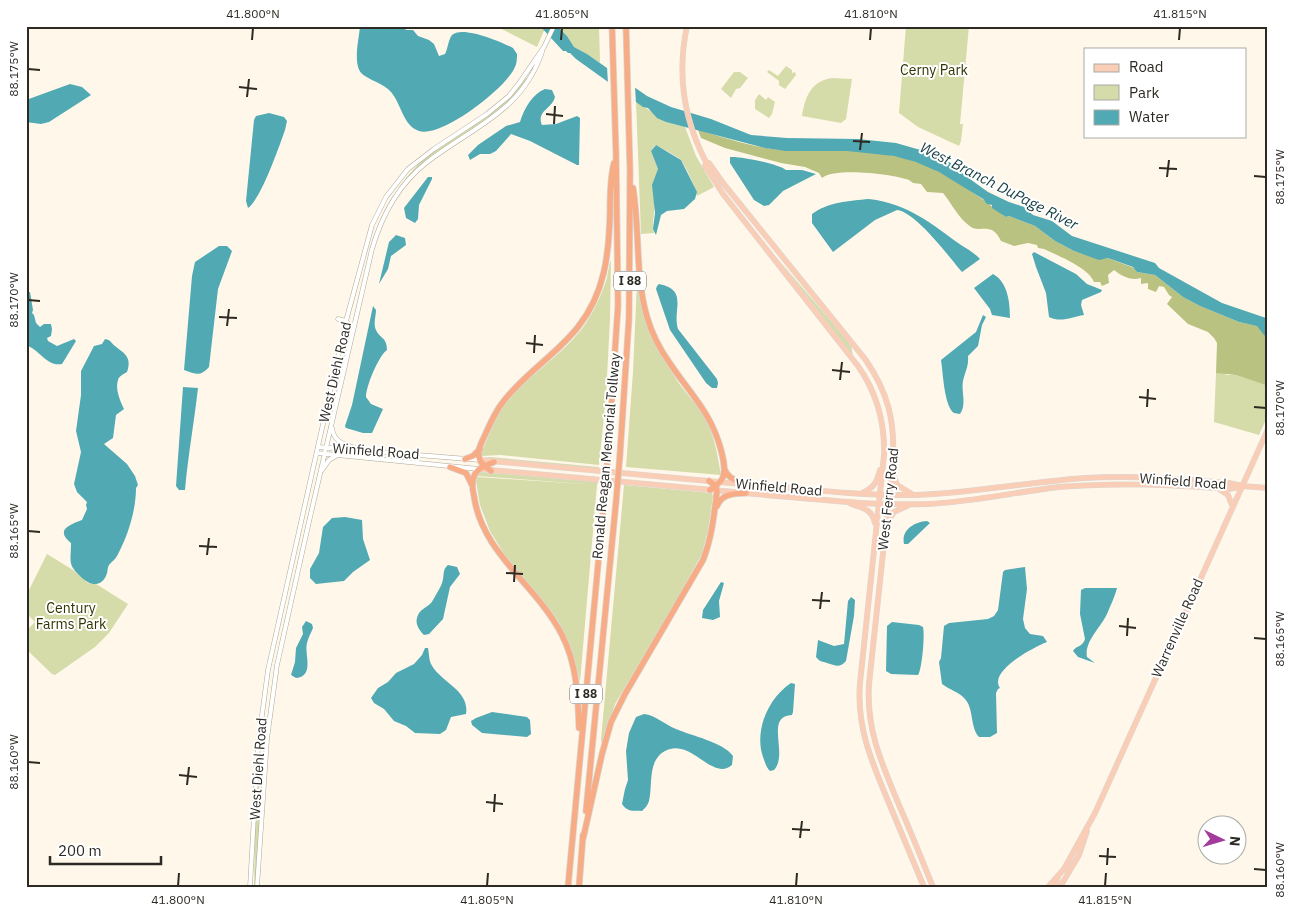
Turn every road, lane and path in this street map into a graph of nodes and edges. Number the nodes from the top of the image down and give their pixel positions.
1 (554, 26) edge
2 (612, 26) edge
3 (626, 26) edge
4 (687, 26) edge
5 (544, 47) junction
6 (616, 154) junction
7 (706, 162) junction
8 (630, 172) junction
9 (338, 319) dead end
10 (346, 321) junction
11 (353, 331) junction
12 (332, 424) junction
13 (1268, 429) edge
14 (318, 447) junction
15 (326, 448) junction
16 (480, 449) junction
17 (362, 450) junction
18 (317, 453) junction
19 (324, 454) junction
20 (884, 455) junction
21 (336, 456) junction
22 (465, 459) junction
23 (480, 460) junction
24 (494, 462) junction
25 (485, 466) junction
26 (450, 467) junction
27 (724, 468) junction
28 (479, 470) junction
29 (892, 470) junction
30 (492, 471) junction
31 (320, 472) junction
32 (709, 481) joint
33 (472, 485) junction
34 (753, 485) junction
35 (718, 486) junction
36 (1242, 486) junction
37 (1217, 488) junction
38 (1268, 488) edge
39 (710, 490) joint
40 (746, 493) junction
41 (860, 494) junction
42 (880, 495) junction
43 (889, 495) junction
44 (915, 495) junction
45 (845, 502) junction
46 (879, 504) junction
47 (888, 504) junction
48 (912, 504) junction
49 (1233, 505) junction
50 (715, 516) junction
51 (886, 523) junction
52 (876, 528) junction
53 (580, 752) junction
54 (1088, 827) junction
55 (583, 839) junction
56 (1058, 876) junction
57 (250, 887) edge
58 (258, 887) edge
59 (568, 887) edge
60 (579, 887) edge
61 (924, 887) edge
62 (933, 887) edge
63 (1048, 887) edge
64 (1054, 887) edge
65 (1060, 887) edge

1 - 5 street, West Diehl Road
2 - 6 highway, Ronald Reagan Memorial Tollway / I 88
3 - 8 highway, Ronald Reagan Memorial Tollway / I 88
4 - 7 main road, West Ferry Road
5 - 10 street, West Diehl Road
5 - 11 street, West Diehl Road
6 - 16 highway
6 - 53 highway, Ronald Reagan Memorial Tollway / I 88, bridge
7 - 20 main road, West Ferry Road
7 - 29 main road, West Ferry Road
8 - 27 highway
8 - 55 highway, Ronald Reagan Memorial Tollway / I 88, bridge
9 - 10 street
10 - 11 street
10 - 14 street, West Diehl Road
11 - 12 street, West Diehl Road
12 - 15 street, West Diehl Road
12 - 17 street
13 - 36 main road, Warrenville Road
14 - 15 street, Winfield Road
14 - 18 street, West Diehl Road
15 - 17 street, Winfield Road
15 - 19 street, West Diehl Road
16 - 22 highway
16 - 23 highway
17 - 22 street, Winfield Road
18 - 19 street, Winfield Road
18 - 57 street, West Diehl Road
19 - 21 street, Winfield Road
19 - 31 street, West Diehl Road
20 - 41 main road
20 - 42 main road, West Ferry Road
21 - 26 street, Winfield Road
21 - 31 street
22 - 23 street, Winfield Road
23 - 24 main road, Winfield Road
23 - 25 highway
24 - 25 highway
24 - 32 main road, Winfield Road
25 - 28 highway
25 - 30 highway
26 - 28 street, Winfield Road
26 - 33 highway
27 - 34 highway
27 - 35 highway
28 - 30 main road, Winfield Road
28 - 33 highway
29 - 43 main road, West Ferry Road
29 - 44 main road
30 - 39 main road, Winfield Road
31 - 58 street, West Diehl Road
32 - 35 highway
33 - 53 highway
34 - 35 main road, Winfield Road
34 - 41 main road, Winfield Road
35 - 39 highway
35 - 40 main road, Winfield Road
35 - 50 highway
36 - 37 main road, Winfield Road
36 - 38 main road
36 - 44 main road, Winfield Road
36 - 49 main road, Warrenville Road
37 - 48 main road, Winfield Road
37 - 49 main road
40 - 45 main road, Winfield Road
40 - 50 highway
41 - 42 main road, Winfield Road
42 - 43 main road, Winfield Road
42 - 46 main road, West Ferry Road
43 - 44 main road, Winfield Road
43 - 47 main road, West Ferry Road
45 - 46 main road, Winfield Road
45 - 52 main road
46 - 47 main road, Winfield Road
46 - 52 main road, West Ferry Road
47 - 48 main road, Winfield Road
47 - 51 main road, West Ferry Road
48 - 51 main road
49 - 54 main road, Warrenville Road
50 - 55 highway
51 - 62 main road, West Ferry Road
52 - 61 main road, West Ferry Road
53 - 59 highway, Ronald Reagan Memorial Tollway / I 88
54 - 56 main road, Warrenville Road
54 - 65 main road, Warrenville Road
55 - 60 highway, Ronald Reagan Memorial Tollway / I 88
56 - 63 main road, Warrenville Road
56 - 64 main road

